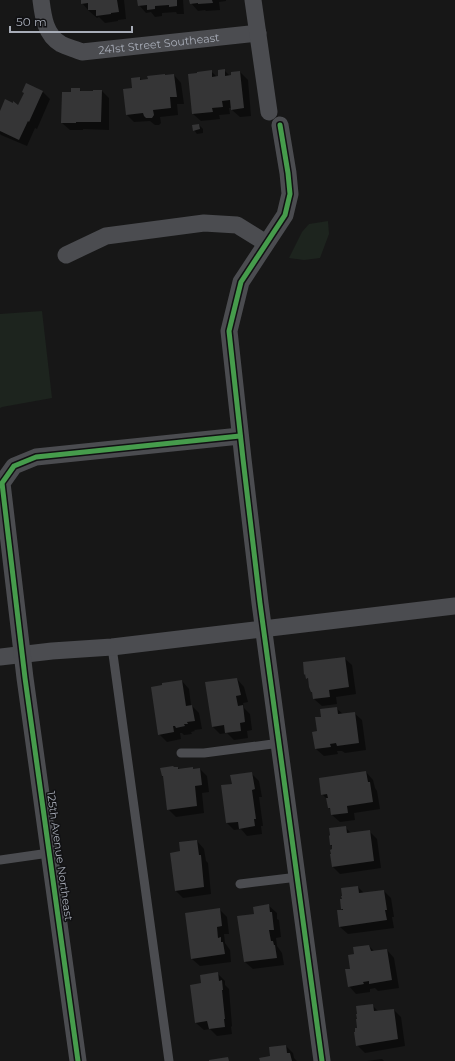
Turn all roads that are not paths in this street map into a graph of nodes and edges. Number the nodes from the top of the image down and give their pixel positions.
1 (41, 0) edge
2 (253, 0) edge
3 (258, 33) junction
4 (266, 243) junction
5 (66, 255) dead end
6 (240, 436) junction
7 (455, 606) edge
8 (263, 629) junction
9 (112, 647) junction
10 (22, 654) junction
11 (0, 657) edge
12 (280, 742) junction
13 (182, 754) dead end
14 (49, 853) junction
15 (0, 860) edge
16 (298, 877) junction
17 (240, 884) dead end
18 (78, 1061) edge
19 (169, 1061) edge
20 (322, 1061) edge

1 - 3 street, 241st Street Southeast
2 - 3 street
3 - 4 street
4 - 5 street
4 - 6 street
6 - 8 street
6 - 10 street, 125th Avenue Northeast
7 - 8 street
8 - 9 street
8 - 12 street
9 - 10 street
9 - 19 lane
10 - 11 street
10 - 14 street, 125th Avenue Northeast
12 - 13 lane
12 - 16 street
14 - 15 lane
14 - 18 street, 125th Avenue Northeast
16 - 17 lane
16 - 20 street

